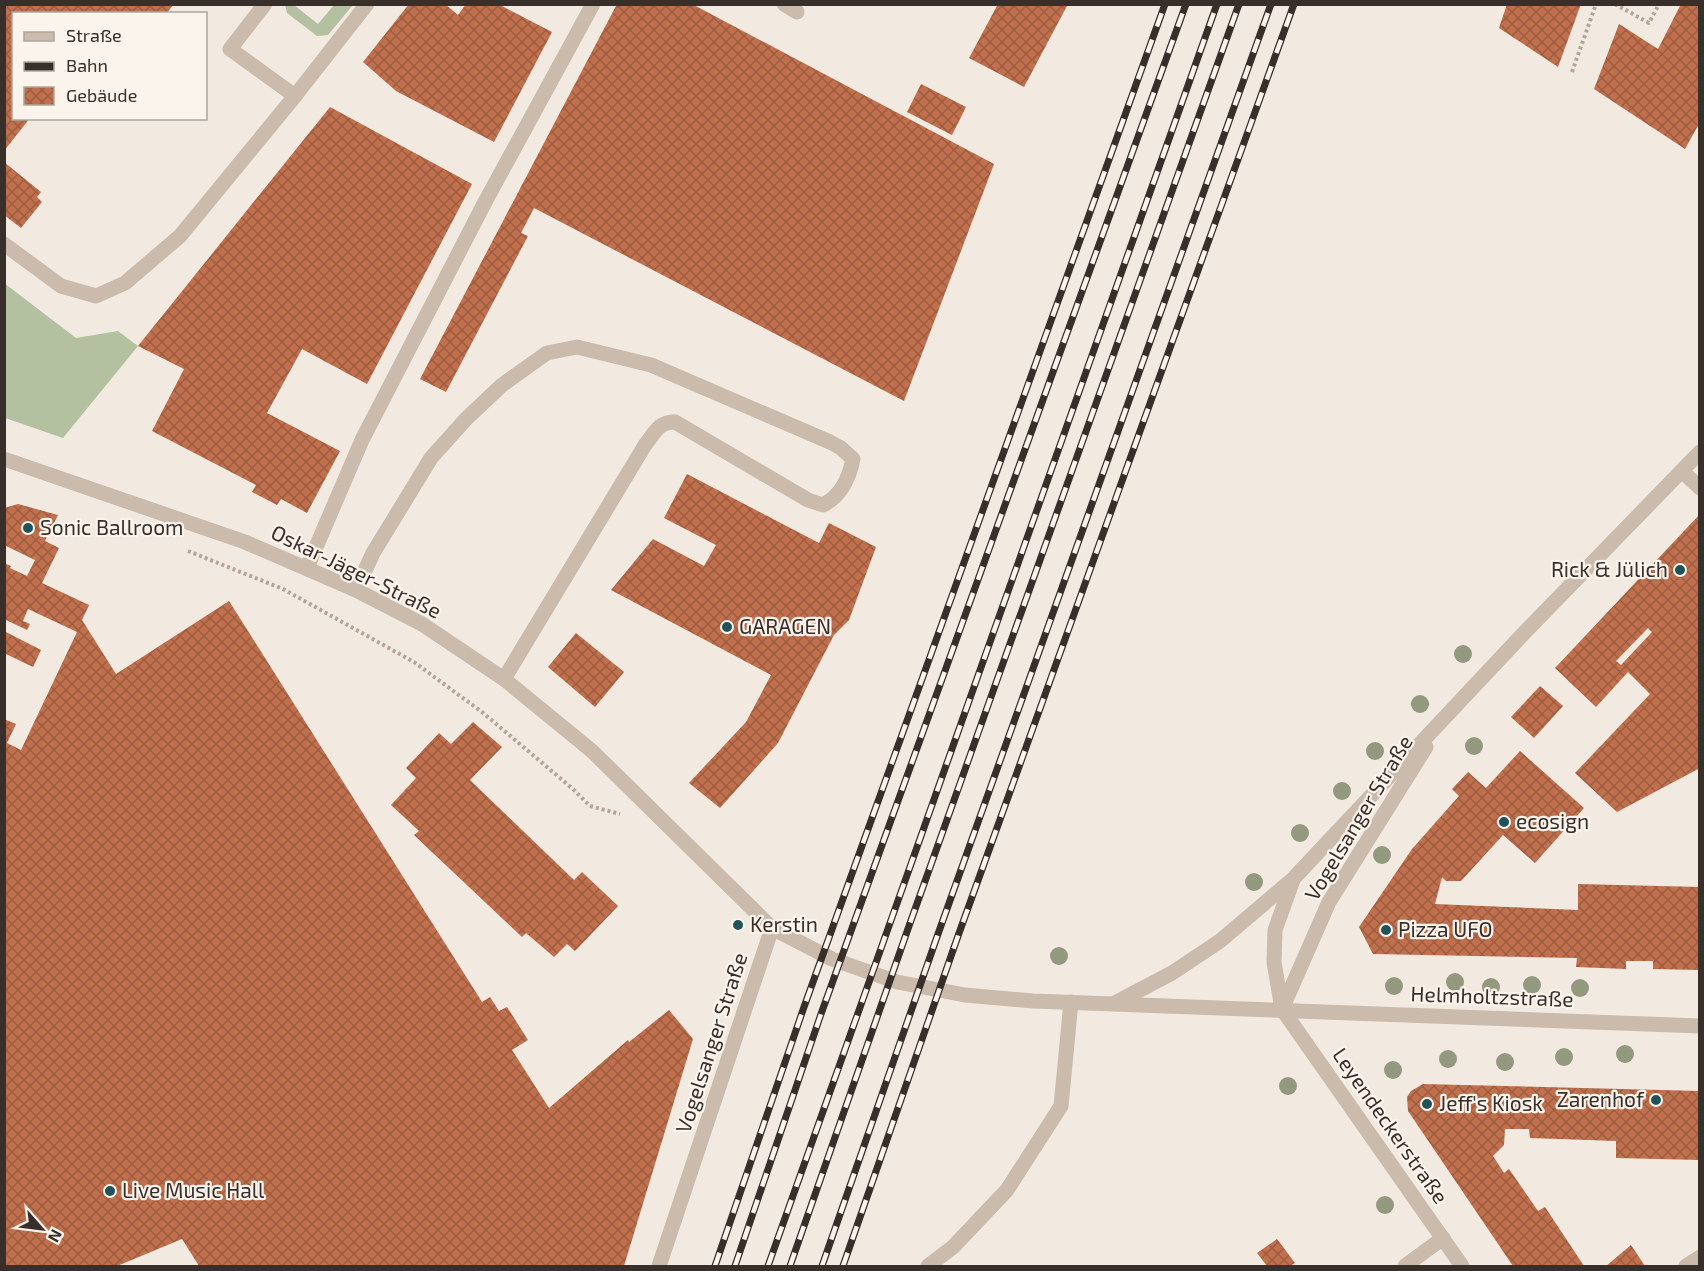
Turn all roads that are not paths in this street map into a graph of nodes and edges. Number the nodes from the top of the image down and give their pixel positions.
1 (265, 4) edge
2 (367, 4) edge
3 (593, 4) edge
4 (295, 96) junction
5 (4, 244) edge
6 (1700, 452) edge
7 (4, 459) edge
8 (1682, 471) junction
9 (1700, 488) edge
10 (306, 568) junction
11 (356, 590) junction
12 (504, 679) junction
13 (1446, 716) junction
14 (1293, 879) junction
15 (772, 928) junction
16 (1071, 1002) junction
17 (1112, 1004) junction
18 (1282, 1010) junction
19 (1700, 1026) edge
20 (1443, 1238) junction
21 (1700, 1257) edge
22 (659, 1266) edge
23 (928, 1266) edge
24 (1405, 1266) edge
25 (1462, 1266) edge
26 (1686, 1266) edge

1 - 4 street
2 - 4 street
3 - 10 street
4 - 5 street
6 - 8 street, Vogelsanger Straße
7 - 10 street, Oskar-Jäger-Straße
8 - 9 street
8 - 13 street, Vogelsanger Straße
10 - 11 street, Oskar-Jäger-Straße
11 - 12 street, Oskar-Jäger-Straße
11 - 12 street
12 - 15 street, Oskar-Jäger-Straße
13 - 14 street, Vogelsanger Straße
13 - 18 street, Vogelsanger Straße
14 - 17 street, Vogelsanger Straße
14 - 18 street, Vogelsanger Straße
15 - 16 street
15 - 22 street, Vogelsanger Straße
16 - 17 street
16 - 23 street
17 - 18 street
18 - 19 street, Helmholtzstraße
18 - 20 street, Leyendeckerstraße
20 - 24 street
20 - 25 street, Leyendeckerstraße
21 - 26 street

